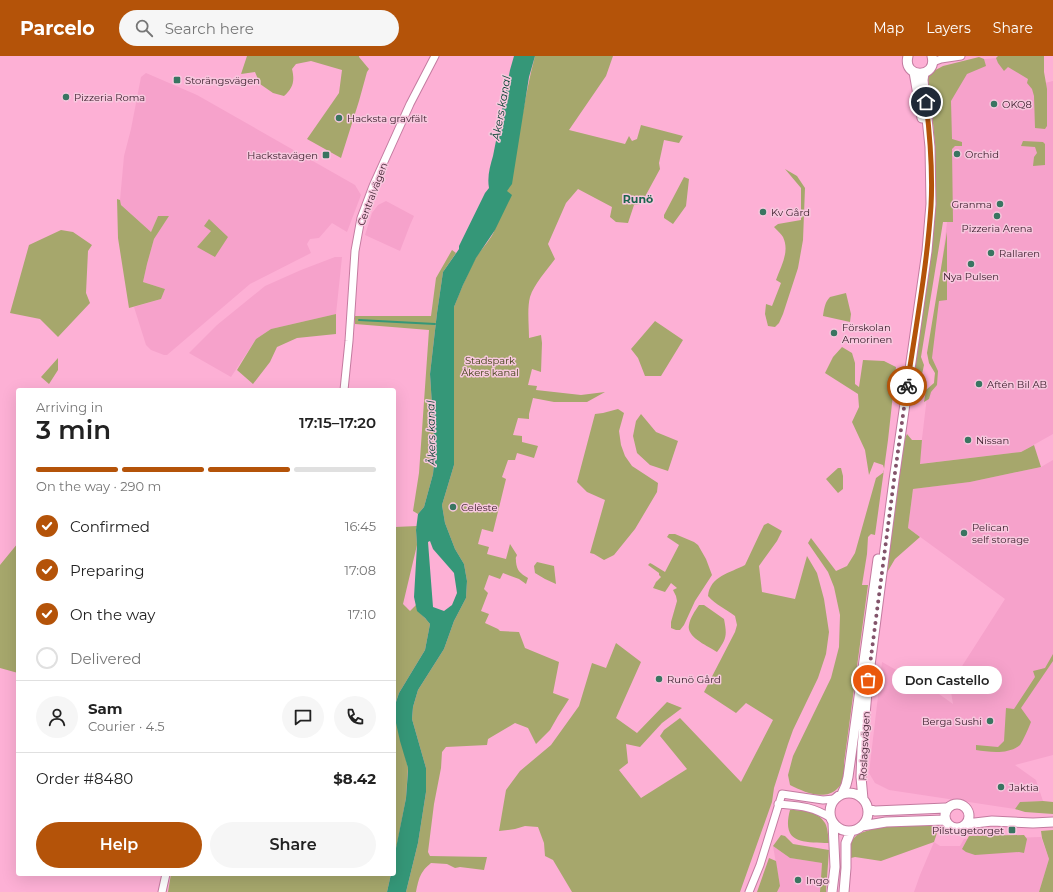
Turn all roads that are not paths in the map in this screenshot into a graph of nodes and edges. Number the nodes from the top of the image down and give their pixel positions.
1 (435, 56) edge
2 (908, 56) edge
3 (960, 56) edge
4 (933, 59) edge
5 (914, 72) junction
6 (924, 73) junction
7 (344, 388) edge
8 (838, 797) junction
9 (863, 799) junction
10 (778, 804) junction
11 (946, 808) junction
12 (868, 809) junction
13 (968, 812) junction
14 (945, 820) junction
15 (832, 821) junction
16 (992, 821) junction
17 (1053, 822) edge
18 (966, 824) junction
19 (862, 826) junction
20 (851, 831) junction
21 (166, 876) edge
22 (162, 892) edge
23 (749, 892) edge
24 (832, 892) edge
25 (844, 892) edge

1 - 7 street, Centralvägen
2 - 5 main road, Roslagsvägen
3 - 4 street
4 - 6 main road
5 - 6 main road
5 - 8 main road, Roslagsvägen
6 - 9 main road, Roslagsvägen
8 - 9 main road
8 - 10 street
8 - 15 main road
9 - 12 main road
10 - 15 street
10 - 23 street
11 - 12 main road
11 - 13 main road
11 - 14 main road
12 - 19 main road
13 - 16 main road
13 - 18 main road
14 - 18 main road
14 - 19 main road
15 - 20 main road
15 - 24 main road
16 - 17 main road
16 - 18 main road
19 - 20 main road
20 - 25 main road
21 - 22 street

